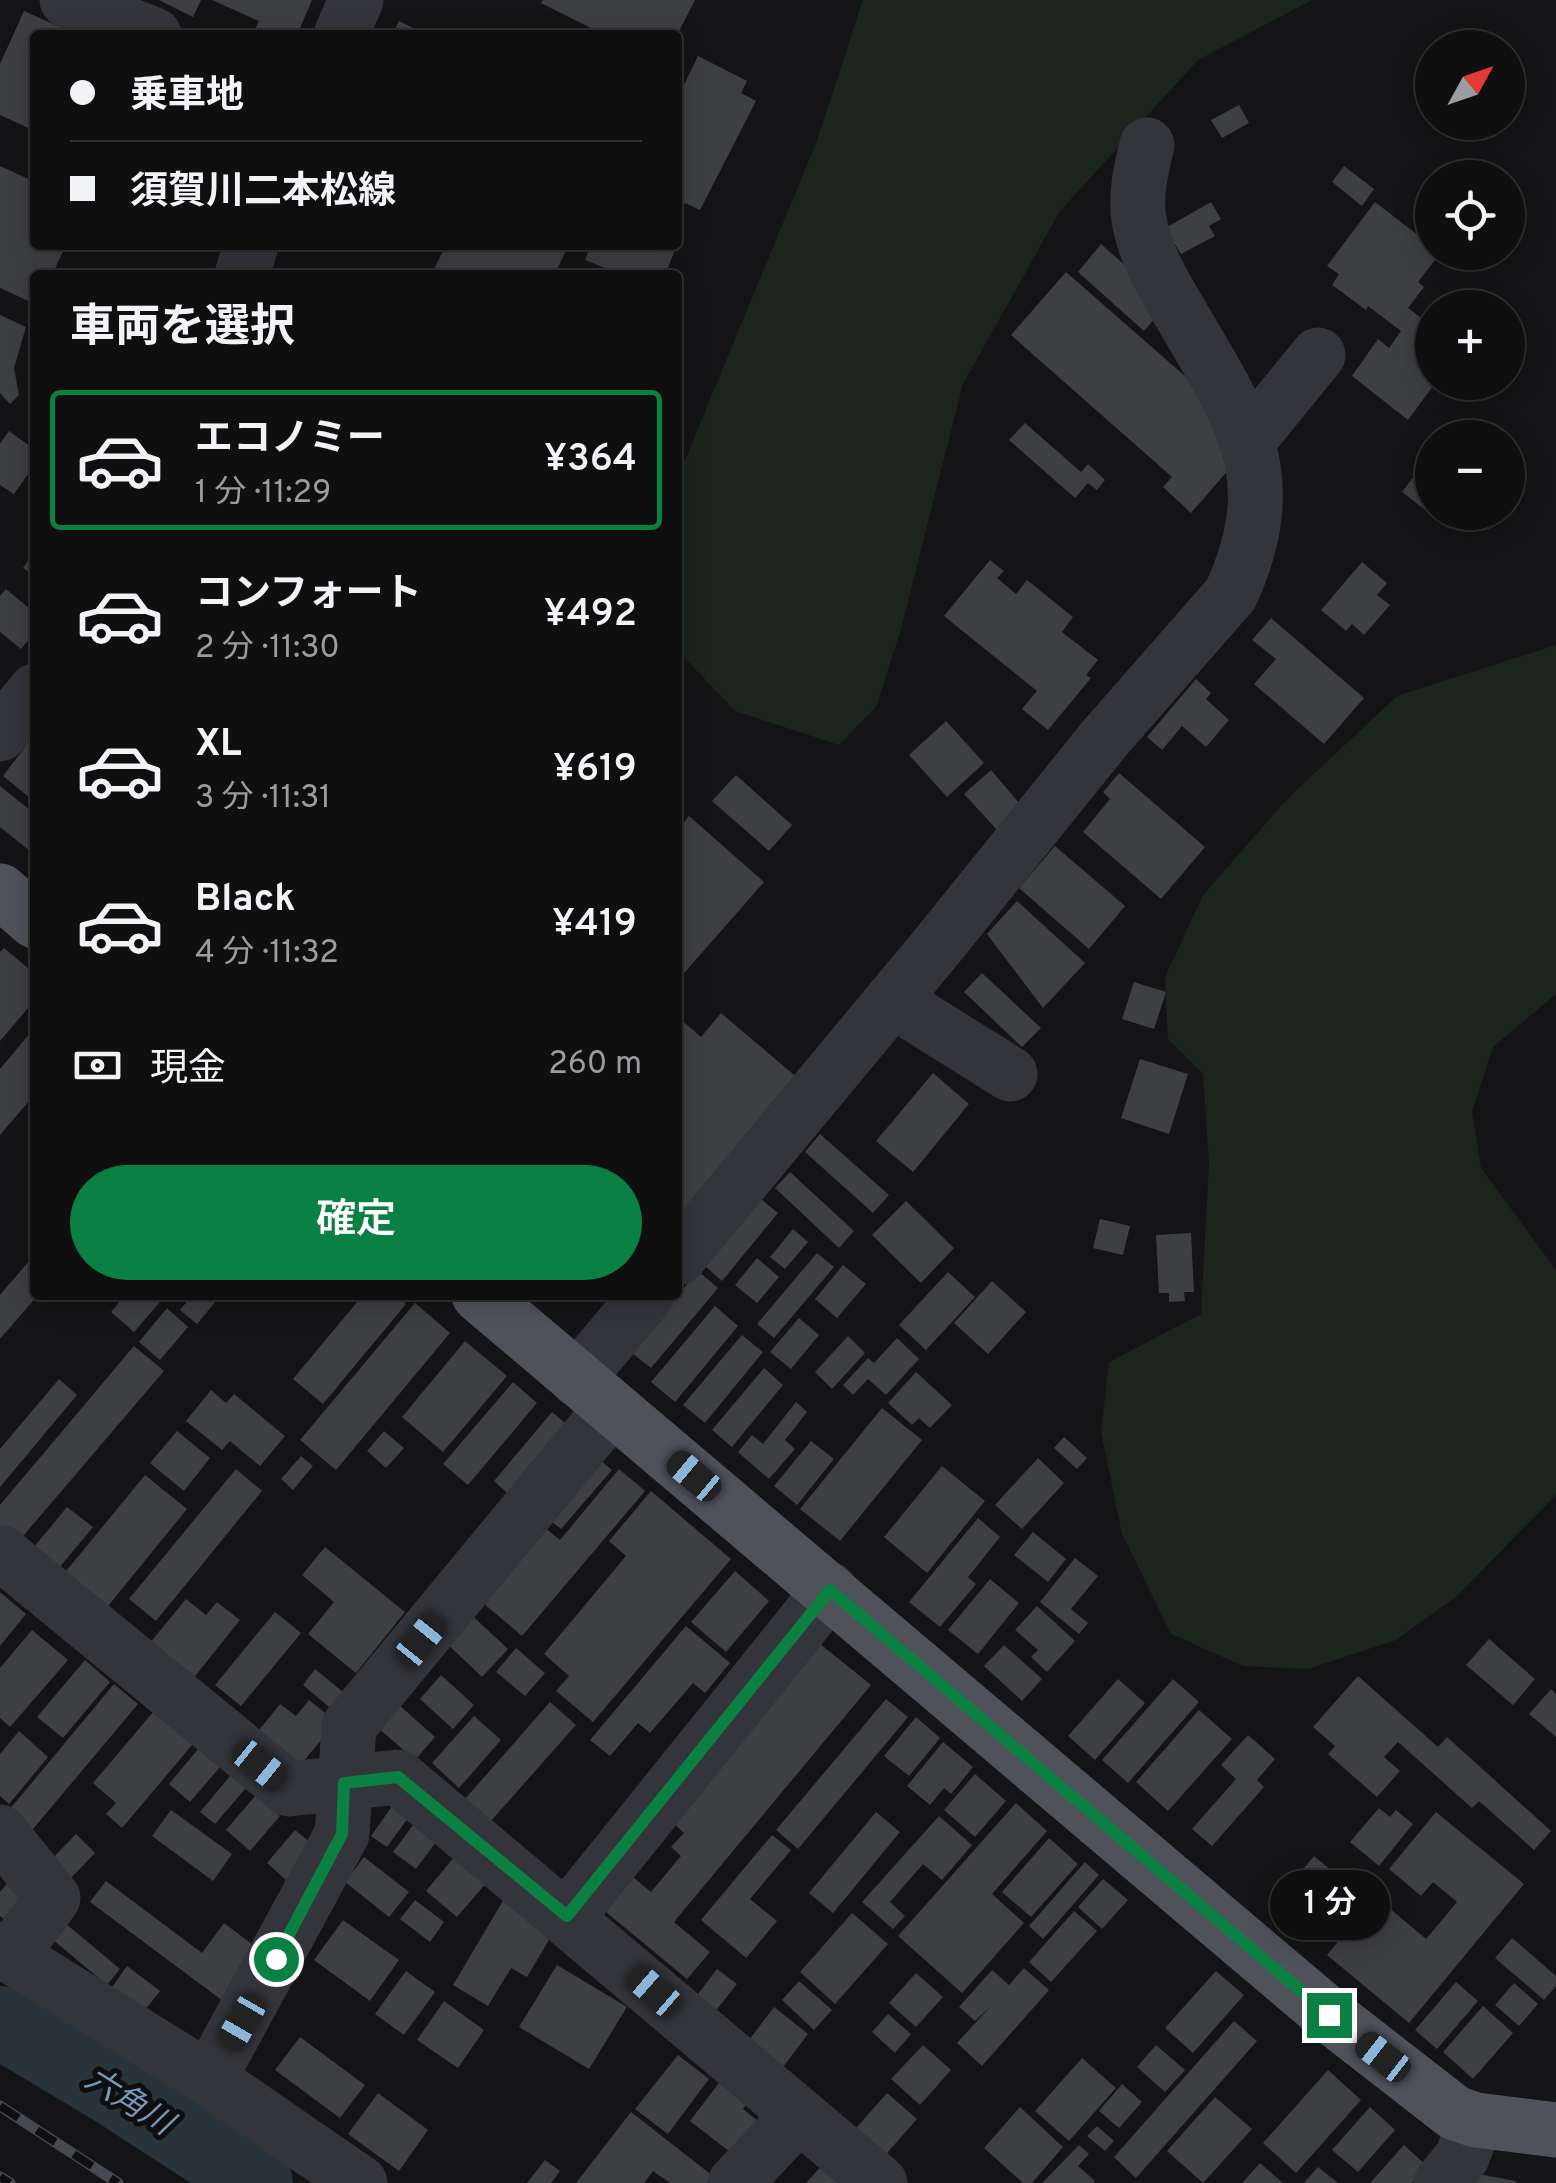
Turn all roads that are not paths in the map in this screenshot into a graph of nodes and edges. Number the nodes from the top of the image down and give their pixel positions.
1 (67, 0) edge
2 (356, 0) edge
3 (142, 30) edge
4 (343, 30) edge
5 (1147, 145) dead end
6 (1318, 356) dead end
7 (1248, 441) junction
8 (30, 697) edge
9 (0, 734) edge
10 (892, 1000) junction
11 (1010, 1074) dead end
12 (682, 1253) edge
13 (485, 1300) edge
14 (643, 1300) edge
15 (594, 1393) junction
16 (0, 1552) edge
17 (830, 1590) junction
18 (344, 1783) junction
19 (0, 1832) edge
20 (567, 1916) junction
21 (5, 1953) edge
22 (209, 2079) junction
23 (799, 2115) junction
24 (1476, 2120) junction
25 (1556, 2130) edge
26 (360, 2183) edge
27 (735, 2183) edge
28 (880, 2183) edge
29 (1441, 2183) edge

1 - 3 street
2 - 4 street
5 - 7 street
6 - 7 street
7 - 10 street
8 - 9 street
10 - 11 street
10 - 12 street
13 - 15 main road
14 - 15 street
15 - 17 main road
15 - 18 street
16 - 18 street
17 - 20 street
17 - 24 main road
18 - 20 street
18 - 22 street
19 - 21 street
20 - 23 street
21 - 22 street
22 - 26 street
23 - 27 street
23 - 28 street
24 - 25 main road
24 - 29 street

